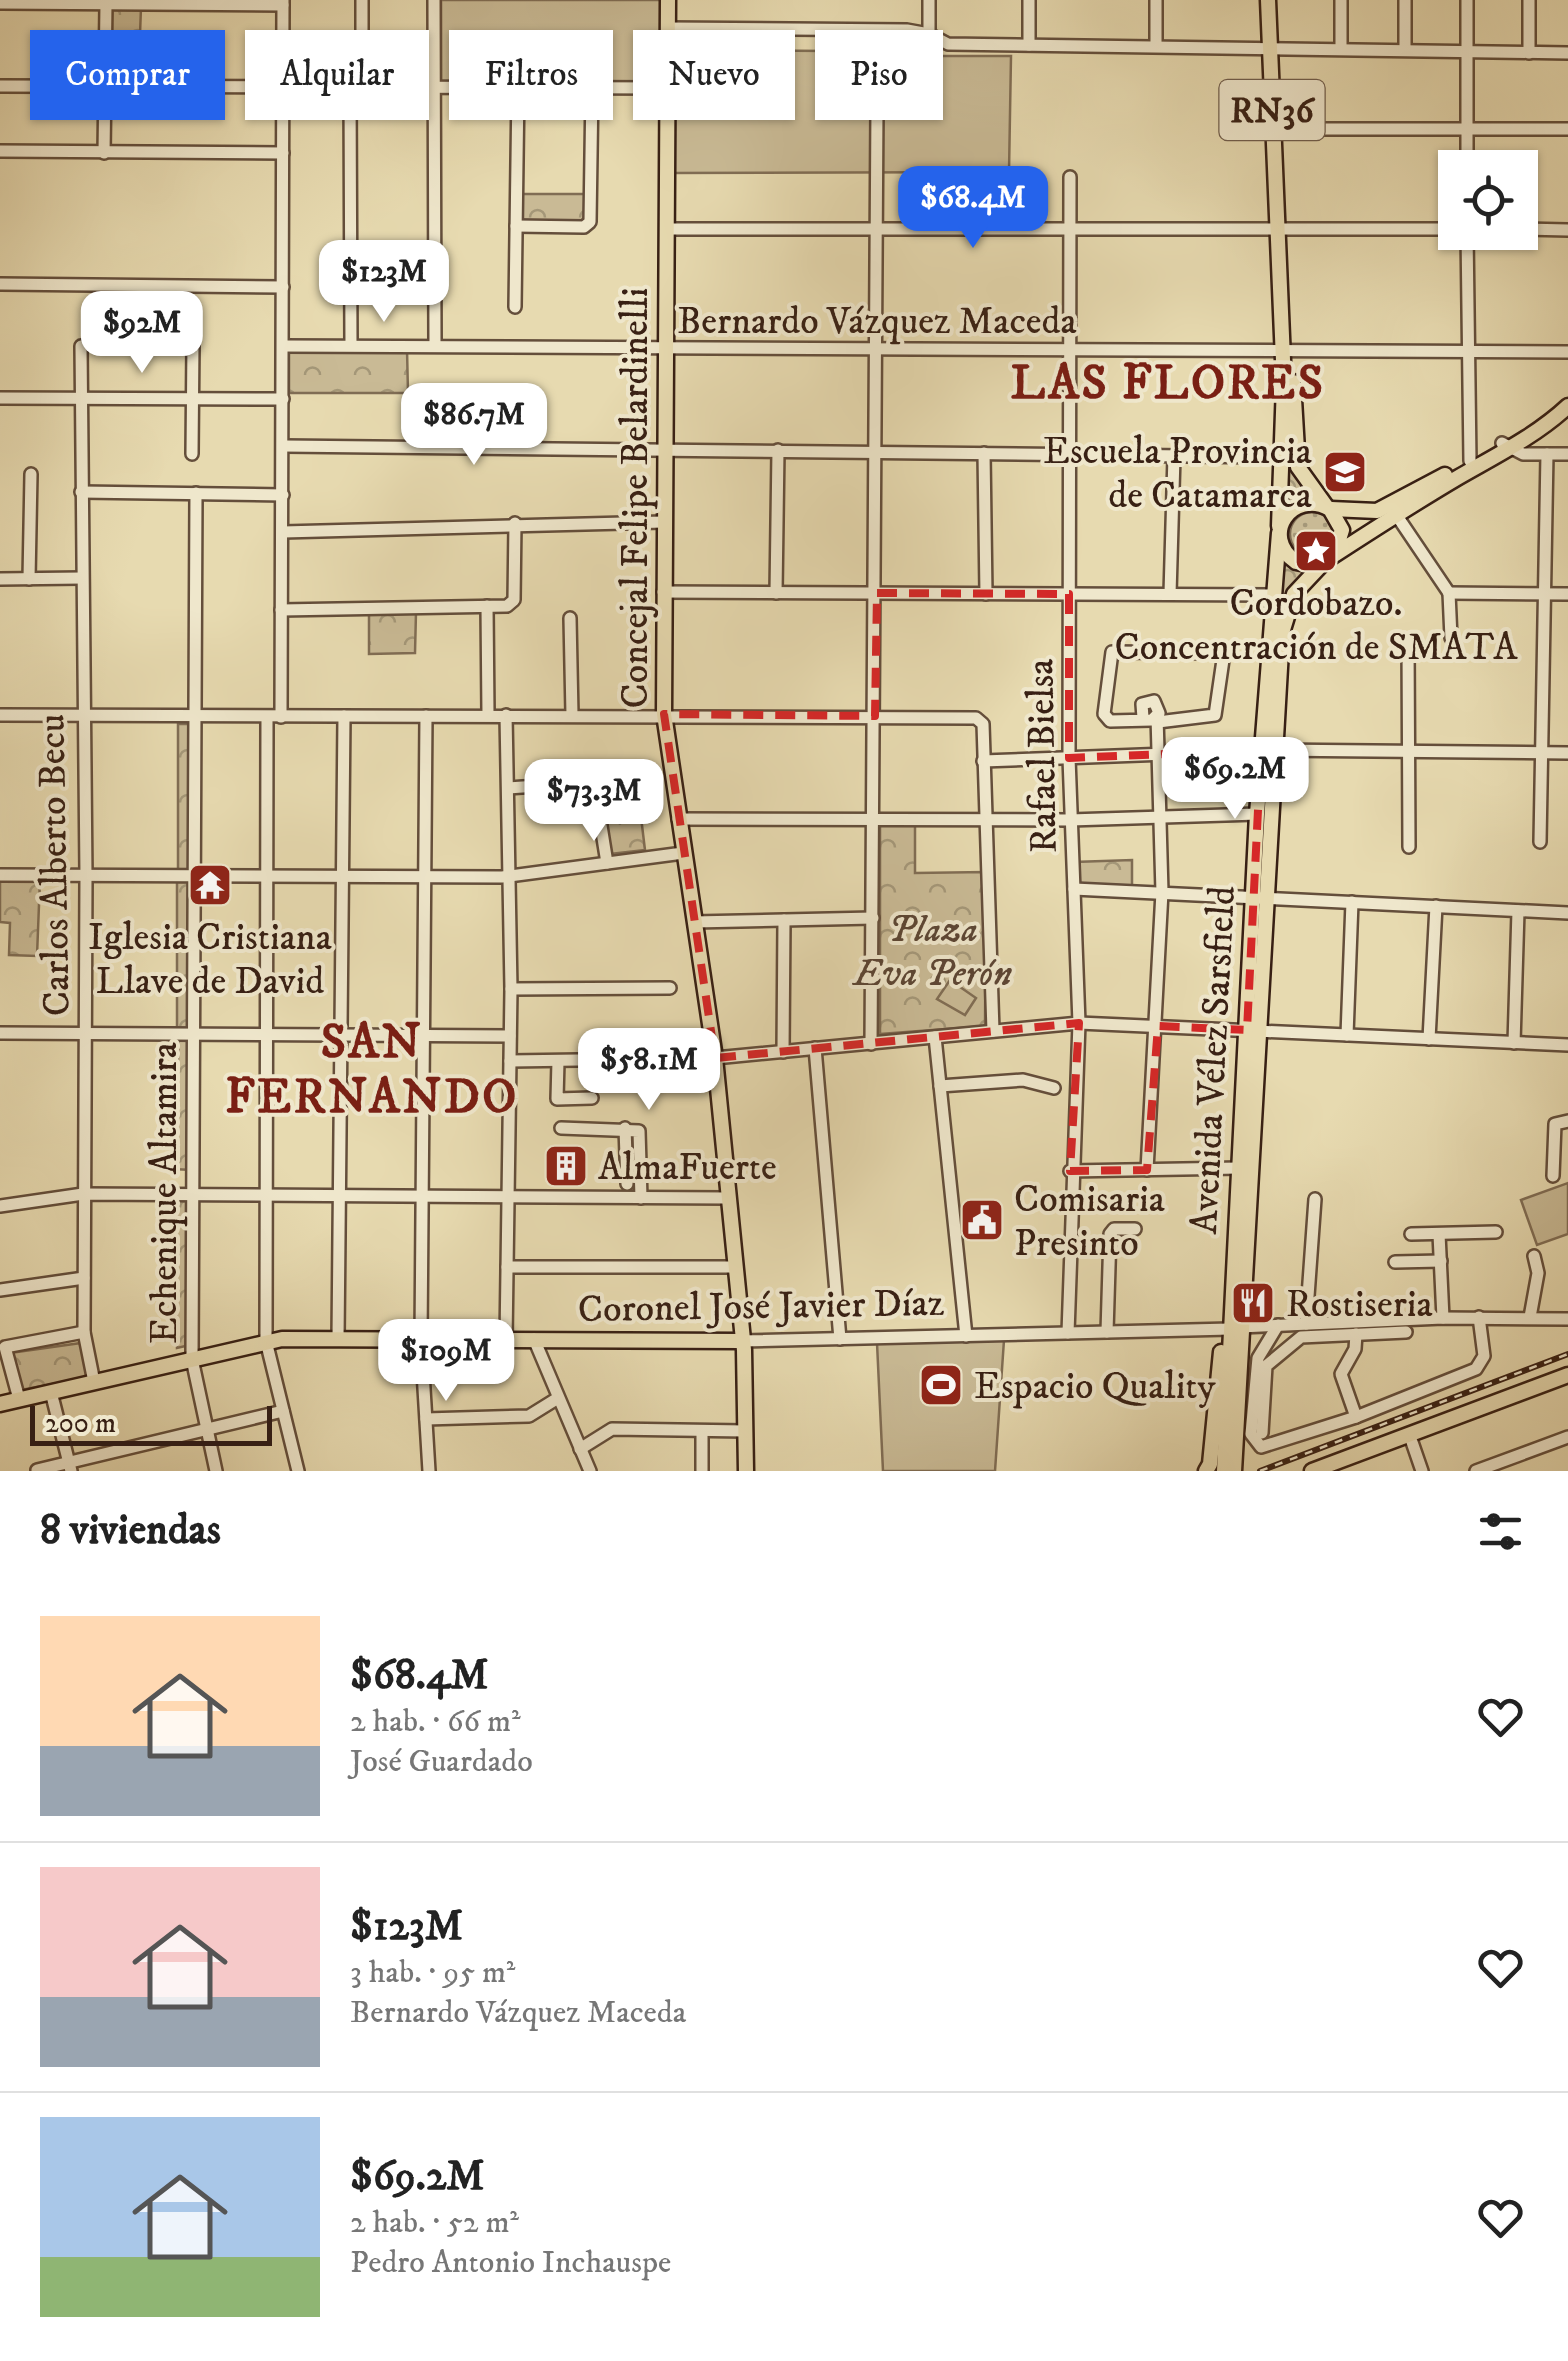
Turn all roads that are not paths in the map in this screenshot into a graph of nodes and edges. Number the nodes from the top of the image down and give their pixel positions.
1 (362, 0) edge
2 (434, 0) edge
3 (668, 0) edge
4 (929, 0) edge
5 (1029, 0) edge
6 (1156, 0) edge
7 (1268, 0) edge
8 (1276, 0) edge
9 (1341, 0) edge
10 (1405, 0) edge
11 (1467, 0) edge
12 (1529, 0) edge
13 (61, 2) edge
14 (144, 2) edge
15 (226, 2) edge
16 (283, 2) edge
17 (0, 3) edge
18 (106, 4) junction
19 (668, 28) joint
20 (106, 30) edge
21 (283, 30) edge
22 (360, 30) edge
23 (930, 30) edge
24 (815, 31) edge
25 (943, 41) edge
26 (1029, 45) junction
27 (1156, 46) junction
28 (1274, 48) junction
29 (1341, 49) junction
30 (1405, 49) junction
31 (1468, 51) junction
32 (1529, 53) junction
33 (1568, 53) edge
34 (0, 86) edge
35 (30, 86) edge
36 (432, 87) junction
37 (449, 87) edge
38 (104, 120) edge
39 (283, 120) edge
40 (355, 120) edge
41 (518, 120) edge
42 (591, 120) edge
43 (667, 120) edge
44 (877, 120) edge
45 (1282, 129) junction
46 (1467, 130) junction
47 (1568, 130) edge
48 (1467, 150) edge
49 (0, 152) edge
50 (104, 152) junction
51 (283, 153) junction
52 (1070, 177) dead end
53 (516, 226) junction
54 (667, 229) junction
55 (1281, 229) junction
56 (1438, 229) edge
57 (1538, 229) edge
58 (876, 230) junction
59 (1070, 230) junction
60 (1568, 230) edge
61 (1468, 250) edge
62 (0, 284) edge
63 (284, 287) junction
64 (515, 307) dead end
65 (193, 342) dead end
66 (81, 346) dead end
67 (284, 346) junction
68 (351, 346) junction
69 (435, 346) junction
70 (1287, 349) junction
71 (665, 350) junction
72 (878, 350) junction
73 (1070, 351) junction
74 (1466, 351) junction
75 (1568, 352) edge
76 (81, 396) junction
77 (1568, 396) edge
78 (192, 397) junction
79 (0, 398) edge
80 (284, 399) junction
81 (1568, 406) edge
82 (284, 446) junction
83 (1504, 446) junction
84 (664, 449) junction
85 (778, 450) junction
86 (878, 452) junction
87 (984, 453) junction
88 (192, 454) dead end
89 (1070, 454) junction
90 (1547, 454) junction
91 (1568, 454) edge
92 (1174, 456) junction
93 (1281, 457) junction
94 (1470, 460) junction
95 (31, 474) dead end
96 (81, 492) junction
97 (196, 493) junction
98 (283, 495) junction
99 (1328, 508) junction
100 (1394, 512) junction
101 (663, 522) junction
102 (515, 523) junction
103 (1279, 530) junction
104 (283, 532) junction
105 (1330, 558) junction
106 (82, 578) junction
107 (0, 579) edge
108 (29, 579) junction
109 (664, 592) junction
110 (776, 593) junction
111 (876, 593) junction
112 (1450, 593) junction
113 (986, 594) junction
114 (1070, 594) junction
115 (1170, 594) junction
116 (1546, 594) junction
117 (1568, 594) edge
118 (1272, 595) junction
119 (487, 606) junction
120 (282, 610) junction
121 (570, 618) dead end
122 (1451, 638) dead end
123 (1408, 640) dead end
124 (664, 714) junction
125 (0, 715) edge
126 (488, 715) junction
127 (506, 715) junction
128 (572, 715) junction
129 (344, 716) junction
130 (426, 716) junction
131 (876, 716) junction
132 (84, 717) junction
133 (196, 717) junction
134 (267, 717) junction
135 (281, 717) junction
136 (1158, 719) junction
137 (1266, 750) junction
138 (1408, 751) junction
139 (1541, 753) junction
140 (1568, 753) edge
141 (1160, 755) junction
142 (1070, 758) junction
143 (984, 761) junction
144 (508, 788) junction
145 (1257, 814) junction
146 (1162, 817) junction
147 (678, 819) junction
148 (985, 820) junction
149 (1070, 820) junction
150 (874, 821) junction
151 (1540, 842) dead end
152 (1408, 847) dead end
153 (684, 853) junction
154 (607, 863) junction
155 (0, 875) edge
156 (86, 876) junction
157 (195, 876) junction
158 (510, 876) junction
159 (267, 877) junction
160 (342, 877) junction
161 (424, 877) junction
162 (1074, 889) junction
163 (1162, 892) junction
164 (1258, 896) junction
165 (1352, 902) junction
166 (1436, 906) junction
167 (1518, 910) junction
168 (1568, 913) edge
169 (873, 918) junction
170 (784, 920) junction
171 (694, 922) junction
172 (670, 988) dead end
173 (511, 989) junction
174 (1079, 1024) junction
175 (1158, 1026) junction
176 (1252, 1030) junction
177 (85, 1032) junction
178 (993, 1032) junction
179 (195, 1033) junction
180 (266, 1033) junction
181 (0, 1034) edge
182 (340, 1034) junction
183 (424, 1034) junction
184 (1347, 1035) junction
185 (510, 1036) junction
186 (935, 1037) junction
187 (1429, 1038) junction
188 (1514, 1042) junction
189 (871, 1044) junction
190 (1568, 1045) edge
191 (815, 1048) junction
192 (783, 1052) junction
193 (715, 1058) junction
194 (510, 1061) junction
195 (558, 1061) junction
196 (940, 1086) junction
197 (1054, 1088) dead end
198 (592, 1098) dead end
199 (1564, 1121) edge
200 (561, 1128) dead end
201 (625, 1128) junction
202 (1239, 1168) junction
203 (1147, 1170) junction
204 (1070, 1171) junction
205 (1553, 1176) dead end
206 (627, 1184) dead end
207 (83, 1194) junction
208 (194, 1194) junction
209 (266, 1196) junction
210 (339, 1198) junction
211 (641, 1198) junction
212 (727, 1198) junction
213 (422, 1199) junction
214 (508, 1199) junction
215 (1315, 1199) dead end
216 (0, 1206) edge
217 (1135, 1229) dead end
218 (1496, 1232) dead end
219 (1411, 1234) dead end
220 (1440, 1234) junction
221 (1534, 1256) dead end
222 (1440, 1261) junction
223 (1394, 1262) dead end
224 (507, 1267) junction
225 (734, 1268) junction
226 (84, 1278) junction
227 (0, 1290) edge
228 (1479, 1317) junction
229 (1530, 1317) junction
230 (1443, 1318) junction
231 (1568, 1318) edge
232 (1306, 1324) junction
233 (1278, 1325) junction
234 (1236, 1328) junction
235 (84, 1332) junction
236 (1107, 1332) junction
237 (1406, 1332) dead end
238 (1068, 1333) junction
239 (1356, 1334) junction
240 (966, 1336) junction
241 (338, 1338) junction
242 (840, 1339) junction
243 (421, 1340) junction
244 (506, 1340) junction
245 (534, 1340) junction
246 (266, 1341) junction
247 (742, 1341) junction
248 (192, 1359) junction
249 (1568, 1375) edge
250 (94, 1382) junction
251 (1568, 1384) edge
252 (51, 1392) junction
253 (558, 1398) junction
254 (20, 1399) junction
255 (0, 1404) edge
256 (283, 1410) junction
257 (1356, 1416) junction
258 (426, 1420) junction
259 (206, 1429) junction
260 (745, 1430) junction
261 (702, 1431) junction
262 (1262, 1433) dead end
263 (1568, 1437) edge
264 (1412, 1442) junction
265 (580, 1448) junction
266 (1513, 1465) edge
267 (70, 1467) edge
268 (1334, 1469) edge
269 (36, 1470) edge
270 (1229, 1470) edge
271 (216, 1471) edge
272 (298, 1471) edge
273 (429, 1471) edge
274 (590, 1471) edge
275 (702, 1471) edge
276 (746, 1471) edge
277 (1206, 1471) edge
278 (1312, 1471) edge
279 (1422, 1471) edge
280 (1476, 1471) edge

1 - 22 street
2 - 36 street
3 - 19 main road, Concejal Felipe Belardinelli
4 - 23 street
5 - 26 street
6 - 27 street
7 - 28 main road, Avenida Vélez Sarsfield / RN36
8 - 28 main road, Avenida Vélez Sarsfield / RN36
9 - 29 street
10 - 30 street
11 - 31 street
12 - 32 street
13 - 17 street
13 - 18 street
14 - 15 street
14 - 18 street
15 - 16 street
16 - 21 street
18 - 20 street
19 - 24 street
25 - 26 street
26 - 27 street
27 - 28 street
28 - 29 street
28 - 45 main road, Avenida Vélez Sarsfield / RN36
28 - 55 main road, Avenida Vélez Sarsfield / RN36
29 - 30 street
30 - 31 street
31 - 32 street
31 - 46 street
32 - 33 street
34 - 35 street
36 - 37 street
36 - 69 street
38 - 50 street
39 - 51 street
40 - 68 street
41 - 53 street
42 - 53 street
43 - 54 main road, Concejal Felipe Belardinelli
44 - 58 street
45 - 46 street
45 - 55 main road, Avenida Vélez Sarsfield / RN36
46 - 47 street
46 - 48 street
49 - 50 street
50 - 51 street
51 - 63 street
52 - 59 street, Rafael Bielsa
53 - 64 street
54 - 58 street
54 - 71 main road, Concejal Felipe Belardinelli
55 - 56 street
55 - 59 street
55 - 70 main road, Avenida Vélez Sarsfield / RN36
57 - 60 street
58 - 59 street
58 - 72 street
59 - 73 street, Rafael Bielsa
61 - 74 street
62 - 63 street
63 - 67 street
65 - 78 street
66 - 76 street, Carlos Alberto Becu
67 - 68 street, Bernardo Vázquez Maceda
67 - 80 street
68 - 69 street, Bernardo Vázquez Maceda
69 - 71 street, Bernardo Vázquez Maceda
70 - 73 street, Bernardo Vázquez Maceda
70 - 74 street, Bernardo Vázquez Maceda
70 - 93 main road, Avenida Vélez Sarsfield / RN36
70 - 99 main road, Avenida Vélez Sarsfield / RN36
71 - 72 street, Bernardo Vázquez Maceda
71 - 84 main road, Concejal Felipe Belardinelli
72 - 73 street, Bernardo Vázquez Maceda
72 - 86 street
73 - 89 street, Rafael Bielsa
74 - 75 street, Bernardo Vázquez Maceda
74 - 94 street
76 - 78 street
76 - 79 street
76 - 96 street, Carlos Alberto Becu
77 - 83 main road
78 - 80 street
78 - 88 street
80 - 82 street
81 - 83 main road
82 - 84 street
82 - 98 street
83 - 90 street
83 - 94 main road
83 - 100 main road
84 - 85 street
84 - 101 main road, Concejal Felipe Belardinelli
85 - 86 street
85 - 110 street
86 - 87 street
86 - 111 street
87 - 89 street
87 - 113 street
89 - 92 street
89 - 114 street, Rafael Bielsa
90 - 91 street
90 - 116 street
92 - 93 street
92 - 115 street
93 - 103 main road, Avenida Vélez Sarsfield / RN36
94 - 100 main road
95 - 108 street
96 - 97 street
96 - 106 street, Carlos Alberto Becu
97 - 98 street
97 - 133 street, Echenique Altamira
98 - 104 street
99 - 100 main road
99 - 103 main road
99 - 105 main road, RN36
100 - 105 main road, Avenida Vélez Sarsfield
100 - 112 street
101 - 102 street
101 - 109 main road, Concejal Felipe Belardinelli
102 - 104 street
102 - 119 street
103 - 105 main road
103 - 118 main road, Avenida Vélez Sarsfield / RN36
104 - 120 street
105 - 137 main road, Avenida Vélez Sarsfield / RN36
106 - 108 street
106 - 132 street, Carlos Alberto Becu
107 - 108 street
109 - 110 street
109 - 124 main road, Concejal Felipe Belardinelli
110 - 111 street
111 - 113 street
111 - 131 street
112 - 116 street
112 - 122 street
113 - 114 street
114 - 115 street
114 - 142 street, Rafael Bielsa
115 - 118 street
116 - 117 street
116 - 139 street
118 - 137 main road, Avenida Vélez Sarsfield / RN36
119 - 120 street
119 - 126 street
120 - 135 street
121 - 128 street
123 - 138 street
124 - 128 street
124 - 131 street
124 - 147 main road, Concejal Felipe Belardinelli
125 - 132 street
126 - 127 street
126 - 130 street
127 - 128 street
127 - 144 street
129 - 130 street
129 - 135 street
129 - 160 street
130 - 161 street
131 - 143 street
131 - 150 street
132 - 133 street
132 - 156 street, Carlos Alberto Becu
133 - 134 street
133 - 157 street, Echenique Altamira
134 - 135 street
134 - 159 street
136 - 136 street
136 - 141 street
137 - 138 street
137 - 141 street
137 - 145 main road, Avenida Vélez Sarsfield / RN36
137 - 164 main road, Avenida Vélez Sarsfield / RN36
138 - 139 street
138 - 152 street
139 - 140 street
139 - 151 street
141 - 142 street
141 - 146 street
142 - 143 street
142 - 149 street, Rafael Bielsa
143 - 148 street
144 - 154 street
144 - 158 street
145 - 146 street
145 - 164 main road, Avenida Vélez Sarsfield / RN36
146 - 149 street
146 - 163 street
147 - 150 street
147 - 153 main road, Concejal Felipe Belardinelli
148 - 149 street
148 - 150 street
148 - 178 street
149 - 162 street, Rafael Bielsa
150 - 169 street
153 - 154 street
153 - 171 main road, Concejal Felipe Belardinelli
154 - 158 street
155 - 156 street
156 - 157 street
156 - 177 street, Carlos Alberto Becu
157 - 159 street
157 - 179 street, Echenique Altamira
158 - 161 street
158 - 173 street
159 - 160 street
159 - 180 street
160 - 161 street
160 - 182 street
161 - 183 street
162 - 163 street
162 - 174 street, Rafael Bielsa
163 - 164 street
163 - 175 street
164 - 165 street
164 - 176 main road, Avenida Vélez Sarsfield / RN36
165 - 166 street
165 - 184 street
166 - 167 street
166 - 187 street
167 - 168 street
167 - 188 street
169 - 170 street
169 - 189 street
170 - 171 street
170 - 192 street
171 - 193 main road, Concejal Felipe Belardinelli
172 - 173 street
173 - 185 street
174 - 175 street
174 - 178 street
174 - 204 street, Rafael Bielsa
175 - 176 street
175 - 203 street
176 - 184 street
176 - 202 main road, Avenida Vélez Sarsfield / RN36
176 - 234 main road, Avenida Vélez Sarsfield / RN36
177 - 179 street
177 - 181 street
177 - 207 street, Carlos Alberto Becu
178 - 186 street
179 - 180 street
179 - 208 street, Echenique Altamira
180 - 182 street
180 - 209 street
182 - 183 street
182 - 210 street
183 - 185 street
183 - 213 street
184 - 187 street
185 - 194 street
186 - 189 street
186 - 196 street
187 - 188 street
188 - 190 street
189 - 191 street
191 - 192 street
191 - 242 street
192 - 193 street
193 - 195 street
193 - 212 main road, Concejal Felipe Belardinelli
194 - 195 street
194 - 214 street
195 - 198 street
196 - 197 street
196 - 240 street
199 - 205 street
200 - 201 street
201 - 206 street
201 - 211 street
202 - 203 street
202 - 234 main road, Avenida Vélez Sarsfield / RN36
203 - 204 street
204 - 238 street, Rafael Bielsa
207 - 208 street
207 - 216 street
207 - 226 street, Carlos Alberto Becu
208 - 209 street
208 - 248 street, Echenique Altamira
209 - 210 street
209 - 246 street
210 - 213 street
210 - 241 street
211 - 212 street
211 - 214 street
212 - 225 main road, Concejal Felipe Belardinelli
213 - 214 street
213 - 243 street
214 - 224 street
215 - 232 street
217 - 236 street
218 - 220 street
219 - 220 street
220 - 222 street
221 - 229 street
222 - 223 street
222 - 230 street
224 - 225 street
224 - 244 street
225 - 247 main road, Concejal Felipe Belardinelli
226 - 227 street
226 - 235 street, Carlos Alberto Becu
228 - 229 street, Coronel José Javier Díaz
228 - 230 street, Coronel José Javier Díaz
228 - 257 street
229 - 231 street, Coronel José Javier Díaz
230 - 232 street, Coronel José Javier Díaz
232 - 233 street, Coronel José Javier Díaz
233 - 234 street, Coronel José Javier Díaz
233 - 257 street
234 - 236 street, Coronel José Javier Díaz
234 - 270 main road, Avenida Vélez Sarsfield / RN36
234 - 277 main road
235 - 250 street, Carlos Alberto Becu
235 - 254 street
236 - 238 street, Coronel José Javier Díaz
237 - 239 street
238 - 240 street, Coronel José Javier Díaz
239 - 257 street
239 - 262 street
240 - 242 street, Coronel José Javier Díaz
241 - 243 main road, Coronel José Javier Díaz
241 - 246 main road, Coronel José Javier Díaz
242 - 247 street, Coronel José Javier Díaz
243 - 244 main road, Coronel José Javier Díaz
243 - 258 street
244 - 245 main road, Coronel José Javier Díaz
245 - 247 main road, Coronel José Javier Díaz
245 - 253 street
246 - 248 main road, Coronel José Javier Díaz
246 - 256 street
247 - 260 main road, Concejal Felipe Belardinelli
248 - 250 main road, Coronel José Javier Díaz
248 - 259 street, Echenique Altamira
249 - 268 main road
250 - 252 main road, Coronel José Javier Díaz
251 - 264 main road
252 - 254 main road, Coronel José Javier Díaz
252 - 267 street
253 - 258 street
253 - 265 street
254 - 255 main road, Coronel José Javier Díaz
256 - 259 street
256 - 272 street
258 - 273 street
259 - 267 street
259 - 271 street, Echenique Altamira
260 - 261 street
260 - 276 main road, Concejal Felipe Belardinelli
261 - 265 street
261 - 275 street
263 - 266 street
264 - 268 main road
264 - 279 street
265 - 274 street
266 - 280 street
267 - 269 street
268 - 278 main road

